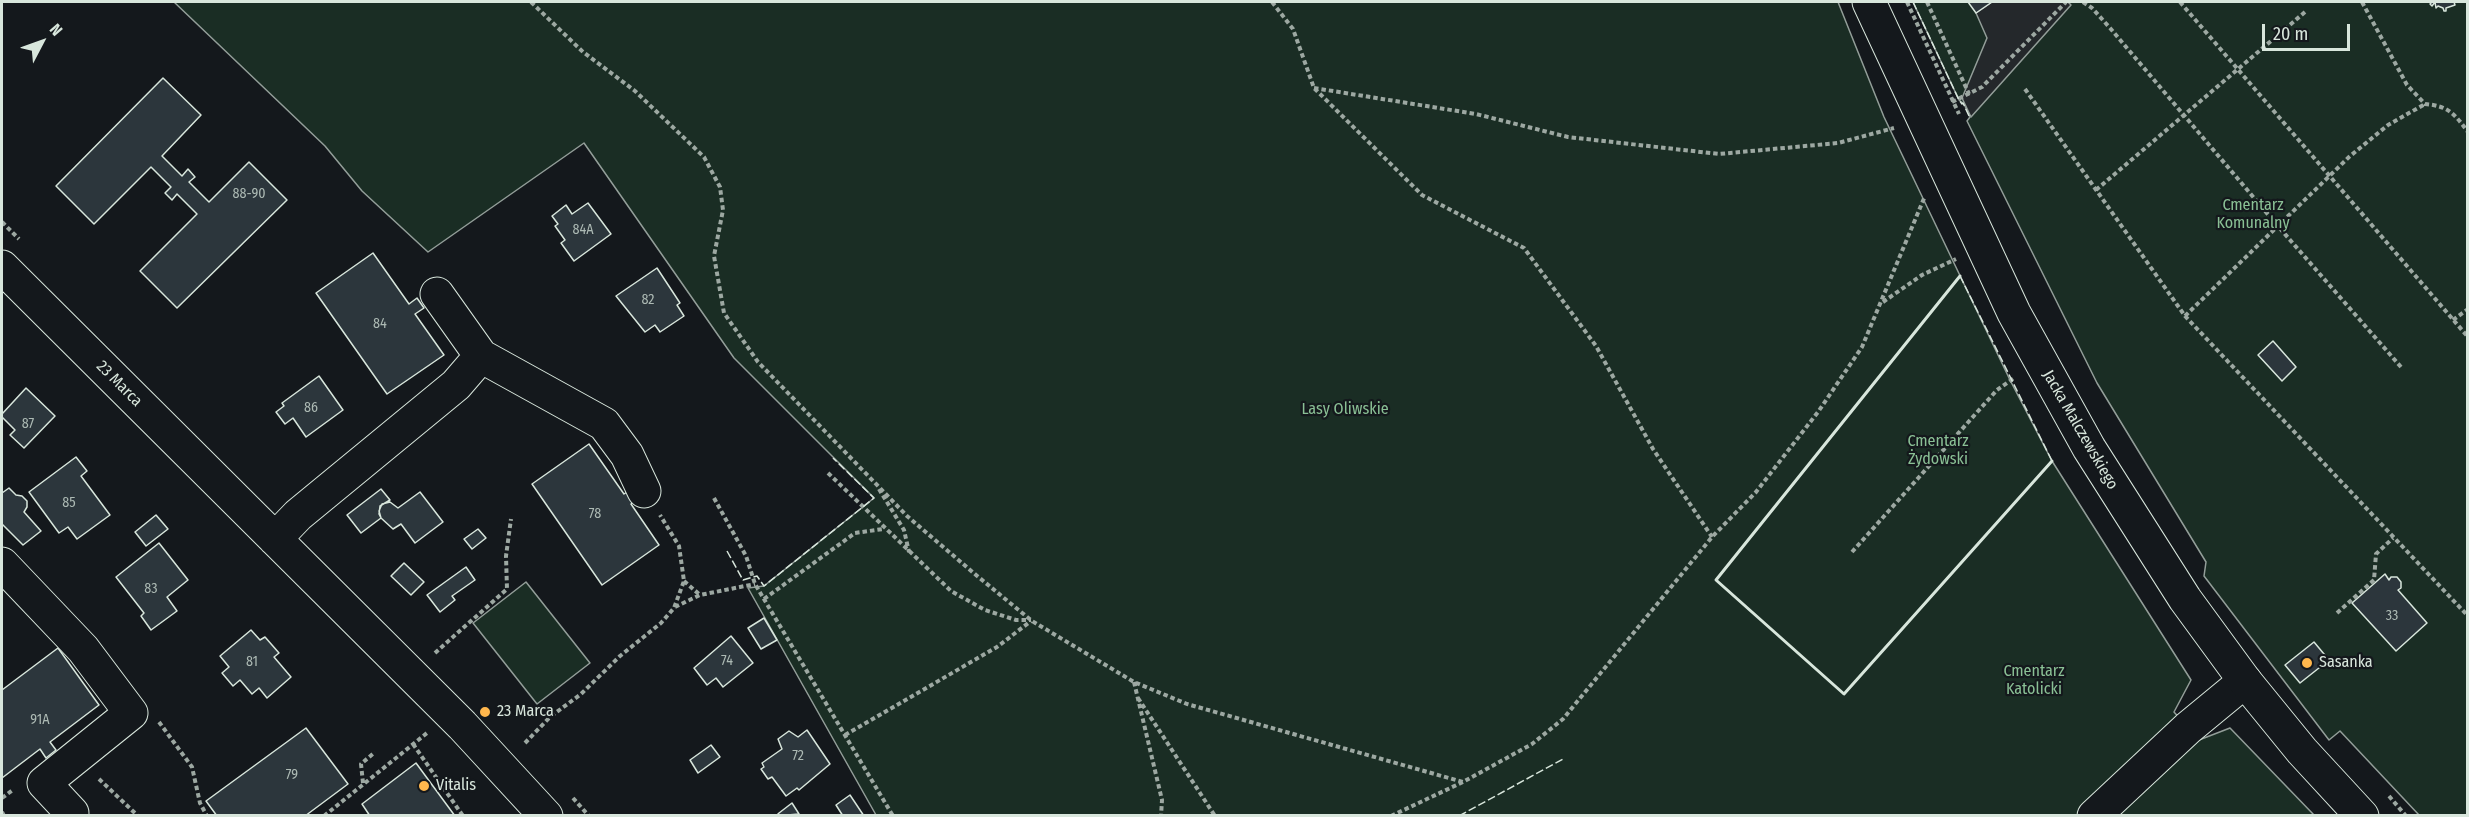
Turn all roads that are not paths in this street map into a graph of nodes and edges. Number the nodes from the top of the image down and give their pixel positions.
1 (1869, 2) edge
2 (2, 267) edge
3 (437, 294) dead end
4 (481, 356) junction
5 (644, 491) road end
6 (275, 539) junction
7 (2, 564) edge
8 (2245, 681) junction
9 (72, 813) dead end
10 (539, 813) edge
11 (2094, 816) edge
12 (2362, 816) edge

1 - 8 street, Jacka Malczewskiego
2 - 6 street, 23 Marca
3 - 4 street
4 - 5 street
4 - 6 street
6 - 10 street, 23 Marca
7 - 9 street
8 - 11 street
8 - 12 street, Jacka Malczewskiego

